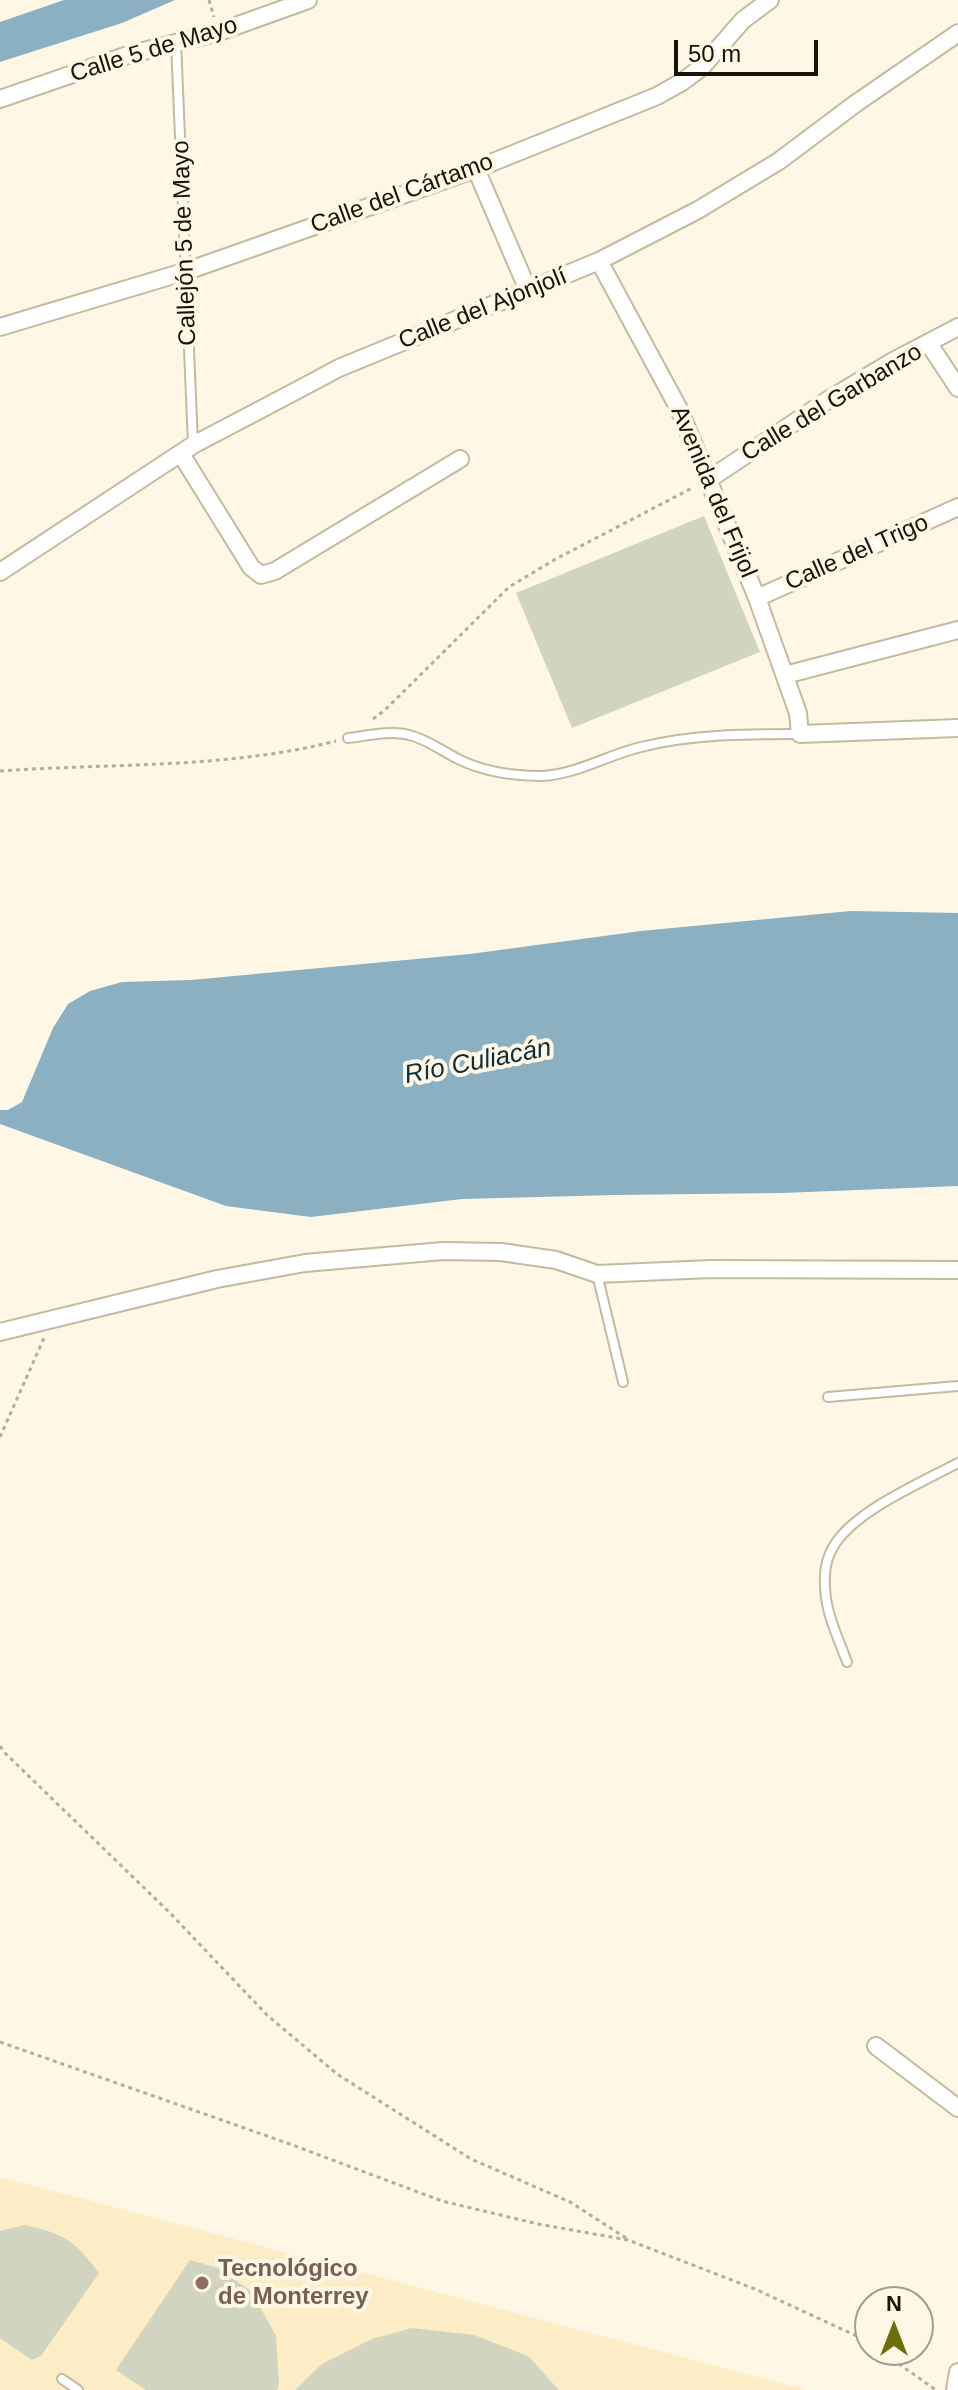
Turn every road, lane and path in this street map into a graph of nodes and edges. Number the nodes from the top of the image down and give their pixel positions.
1 (209, 0) edge
2 (308, 0) edge
3 (770, 0) edge
4 (215, 19) dead end
5 (958, 33) edge
6 (176, 42) junction
7 (0, 99) edge
8 (476, 169) junction
9 (599, 261) junction
10 (187, 271) junction
11 (528, 290) junction
12 (0, 327) edge
13 (958, 327) edge
14 (929, 344) junction
15 (958, 388) edge
16 (187, 450) junction
17 (460, 459) dead end
18 (708, 480) junction
19 (958, 507) edge
20 (0, 572) edge
21 (757, 598) junction
22 (958, 630) edge
23 (785, 675) junction
24 (372, 720) dead end
25 (958, 728) edge
26 (800, 734) junction
27 (348, 738) joint
28 (0, 771) edge
29 (958, 1270) edge
30 (597, 1274) junction
31 (52, 1320) junction
32 (0, 1332) edge
33 (623, 1382) dead end
34 (958, 1386) edge
35 (828, 1397) dead end
36 (0, 1437) edge
37 (958, 1463) edge
38 (847, 1662) dead end
39 (0, 1746) edge
40 (0, 2042) edge
41 (876, 2046) dead end
42 (958, 2108) edge
43 (628, 2240) junction
44 (854, 2335) edge
45 (902, 2366) edge
46 (958, 2372) edge
47 (62, 2379) dead end
48 (78, 2390) edge
49 (936, 2390) edge
50 (955, 2390) edge

1 - 4 path
2 - 6 street, Calle 5 de Mayo
3 - 8 street, Calle del Cártamo
5 - 9 street, Calle del Ajonjolí
6 - 7 street, Calle 5 de Mayo
6 - 10 lane, Callejón 5 de Mayo
8 - 10 street, Calle del Cártamo
8 - 11 street
9 - 11 street, Calle del Ajonjolí
9 - 18 street, Avenida del Frijol
10 - 12 street, Calle del Cártamo
10 - 16 lane, Callejón 5 de Mayo
11 - 16 street, Calle del Ajonjolí
13 - 14 street, Calle del Garbanzo
14 - 15 street
14 - 18 street, Calle del Garbanzo
16 - 17 street
16 - 20 street, Calle del Ajonjolí
18 - 21 street, Avenida del Frijol
18 - 24 path
19 - 21 street, Calle del Trigo
21 - 23 street, Avenida del Frijol
22 - 23 street
23 - 26 street, Avenida del Frijol
25 - 26 street
26 - 27 lane
27 - 28 path
29 - 30 street
30 - 31 street
30 - 33 lane
31 - 32 street
31 - 36 path
34 - 35 lane
37 - 38 lane
39 - 43 path
40 - 43 path
41 - 42 street
43 - 44 path
45 - 49 path
46 - 50 street
47 - 48 lane

